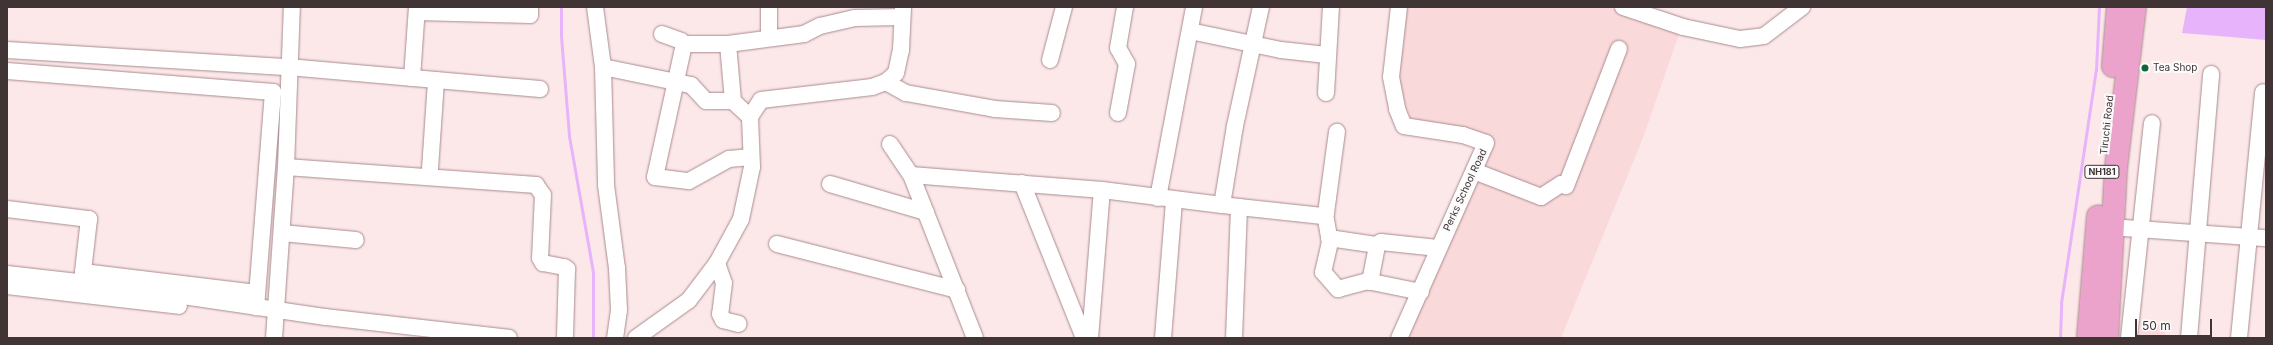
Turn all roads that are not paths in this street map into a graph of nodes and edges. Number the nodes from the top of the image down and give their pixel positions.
1 (292, 7) edge
2 (530, 7) edge
3 (595, 7) edge
4 (769, 7) edge
5 (1064, 7) edge
6 (1125, 7) edge
7 (1194, 7) edge
8 (1261, 7) edge
9 (1332, 7) edge
10 (1399, 7) edge
11 (1624, 7) edge
12 (1802, 7) edge
13 (2118, 7) edge
14 (2135, 7) edge
15 (417, 10) edge
16 (902, 12) edge
17 (1190, 31) junction
18 (662, 34) dead end
19 (768, 38) junction
20 (684, 44) junction
21 (728, 44) junction
22 (1254, 44) junction
23 (1619, 49) dead end
24 (7, 50) edge
25 (1327, 55) junction
26 (1050, 60) dead end
27 (288, 67) junction
28 (603, 67) junction
29 (7, 71) edge
30 (2211, 74) dead end
31 (412, 78) junction
32 (436, 80) junction
33 (675, 81) junction
34 (886, 82) junction
35 (540, 89) dead end
36 (2263, 92) dead end
37 (1326, 93) dead end
38 (733, 101) junction
39 (1052, 113) dead end
40 (1118, 113) dead end
41 (750, 117) junction
42 (2152, 123) dead end
43 (1337, 132) dead end
44 (890, 144) dead end
45 (751, 157) junction
46 (286, 167) junction
47 (430, 169) dead end
48 (1474, 171) junction
49 (911, 175) junction
50 (1022, 183) junction
51 (830, 184) dead end
52 (1102, 190) junction
53 (1166, 199) junction
54 (1222, 204) junction
55 (1239, 207) junction
56 (7, 209) edge
57 (926, 212) junction
58 (1325, 214) junction
59 (2111, 227) junction
60 (2141, 229) junction
61 (2197, 231) junction
62 (282, 232) junction
63 (2258, 237) edge
64 (1330, 238) junction
65 (356, 240) dead end
66 (777, 244) dead end
67 (1376, 245) junction
68 (1438, 248) junction
69 (718, 263) junction
70 (7, 274) edge
71 (1370, 282) junction
72 (7, 286) edge
73 (957, 290) junction
74 (1421, 292) junction
75 (256, 300) junction
76 (276, 314) junction
77 (739, 324) dead end
78 (274, 338) edge
79 (427, 338) edge
80 (509, 338) edge
81 (565, 338) edge
82 (615, 338) edge
83 (636, 338) edge
84 (975, 338) edge
85 (1084, 338) edge
86 (1090, 338) edge
87 (1163, 338) edge
88 (1234, 338) edge
89 (1399, 338) edge
90 (2088, 338) edge
91 (2107, 338) edge
92 (2129, 338) edge
93 (2189, 338) edge
94 (2239, 338) edge

1 - 27 street
2 - 15 street
3 - 28 street
4 - 19 street
5 - 26 street
6 - 40 street
7 - 17 street
8 - 22 street
9 - 25 street
10 - 48 street, Perks School Road
11 - 12 street
13 - 90 highway, Tiruchi Road / NH181
14 - 59 highway, NH181
15 - 31 street
16 - 19 street
16 - 34 street
17 - 22 street
17 - 53 street
18 - 20 street
19 - 21 street
20 - 21 street
20 - 33 street
21 - 38 street
22 - 25 street
22 - 54 street
23 - 48 street
24 - 27 street
25 - 37 street
27 - 31 street
27 - 46 street
28 - 33 street
28 - 82 street
29 - 75 street
30 - 61 street
31 - 32 street
32 - 35 street
32 - 47 street
33 - 38 street
33 - 45 street
34 - 39 street
34 - 41 street
36 - 63 street
38 - 41 street
41 - 45 street
42 - 60 street
43 - 58 street
44 - 49 street
45 - 69 street
46 - 62 street
46 - 81 street
48 - 68 street, Perks School Road
49 - 50 street
49 - 57 street
50 - 52 street
50 - 85 street
51 - 57 street
52 - 53 street
52 - 86 street
53 - 54 street
53 - 87 street
54 - 55 street
55 - 58 street
55 - 88 street
56 - 75 street
57 - 73 street
58 - 64 street
59 - 60 street
59 - 91 highway, NH181
60 - 61 street
60 - 92 street
61 - 63 street
61 - 93 street
62 - 65 street
62 - 76 street
63 - 94 street
64 - 67 street
64 - 71 street
66 - 73 street
67 - 68 street
67 - 71 street
68 - 74 street, Perks School Road
69 - 77 street
69 - 83 street
70 - 75 street
71 - 74 street
72 - 76 street
73 - 84 street
74 - 89 street, Perks School Road
75 - 76 street
76 - 78 street
76 - 79 street
76 - 80 street

